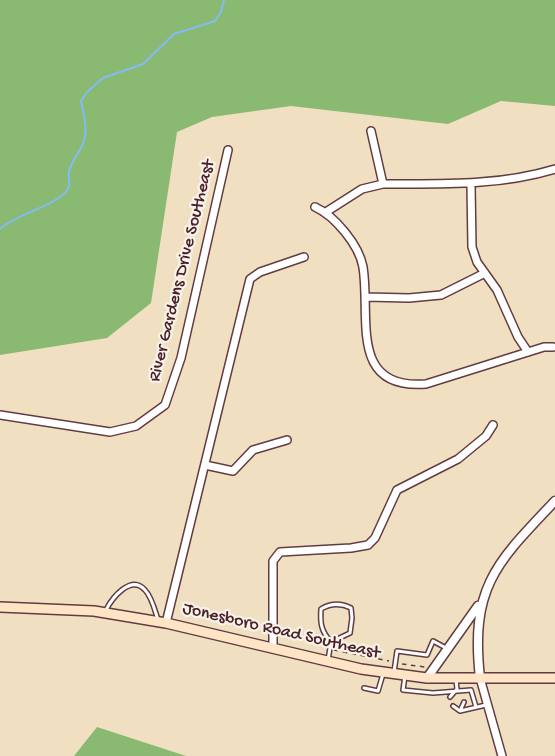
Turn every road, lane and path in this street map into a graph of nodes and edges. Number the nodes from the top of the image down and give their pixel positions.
1 (371, 131) dead end
2 (228, 150) dead end
3 (555, 169) edge
4 (383, 184) junction
5 (471, 185) junction
6 (315, 207) dead end
7 (326, 212) junction
8 (304, 257) dead end
9 (485, 273) junction
10 (366, 297) junction
11 (554, 348) dead end
12 (528, 352) junction
13 (0, 415) edge
14 (493, 425) dead end
15 (287, 440) dead end
16 (205, 465) junction
17 (555, 501) edge
18 (482, 601) junction
19 (0, 607) edge
20 (104, 612) junction
21 (163, 623) junction
22 (331, 642) junction
23 (273, 648) junction
24 (447, 648) junction
25 (330, 649) junction
26 (389, 661) dead end
27 (328, 662) junction
28 (402, 664) dead end
29 (428, 668) dead end
30 (383, 672) junction
31 (394, 674) junction
32 (405, 675) junction
33 (427, 678) junction
34 (456, 678) junction
35 (480, 678) junction
36 (555, 678) edge
37 (364, 688) dead end
38 (457, 689) junction
39 (462, 693) dead end
40 (450, 697) dead end
41 (464, 702) dead end
42 (488, 705) junction
43 (453, 706) dead end
44 (476, 707) junction
45 (460, 711) junction
46 (502, 756) edge

1 - 4 street
2 - 13 street, River Gardens Drive Southeast
3 - 5 street
4 - 5 street
4 - 7 street
5 - 9 street
6 - 7 street
7 - 10 street
8 - 16 street
9 - 10 street
9 - 12 street
10 - 12 street
11 - 12 street
14 - 23 street
15 - 16 street
16 - 21 street
17 - 18 street
18 - 24 street
18 - 35 street
19 - 20 main road, Jonesboro Road Southeast
20 - 21 main road, Jonesboro Road Southeast
20 - 21 lane
21 - 23 main road, Jonesboro Road Southeast
22 - 22 lane
22 - 25 lane
23 - 27 main road, Jonesboro Road Southeast
24 - 31 lane
24 - 33 street
25 - 26 path
25 - 27 lane
27 - 30 main road, Jonesboro Road Southeast
28 - 29 path
30 - 31 main road, Jonesboro Road Southeast
30 - 37 lane
31 - 32 main road, Jonesboro Road Southeast
32 - 33 main road, Jonesboro Road Southeast
32 - 38 lane
33 - 34 main road, Jonesboro Road Southeast
34 - 35 main road, Jonesboro Road Southeast
34 - 38 lane
35 - 36 main road, Jonesboro Road Southeast
35 - 42 street
38 - 39 lane
38 - 40 lane
38 - 44 lane
41 - 45 lane
42 - 44 lane
42 - 46 street
43 - 45 lane
44 - 45 lane

